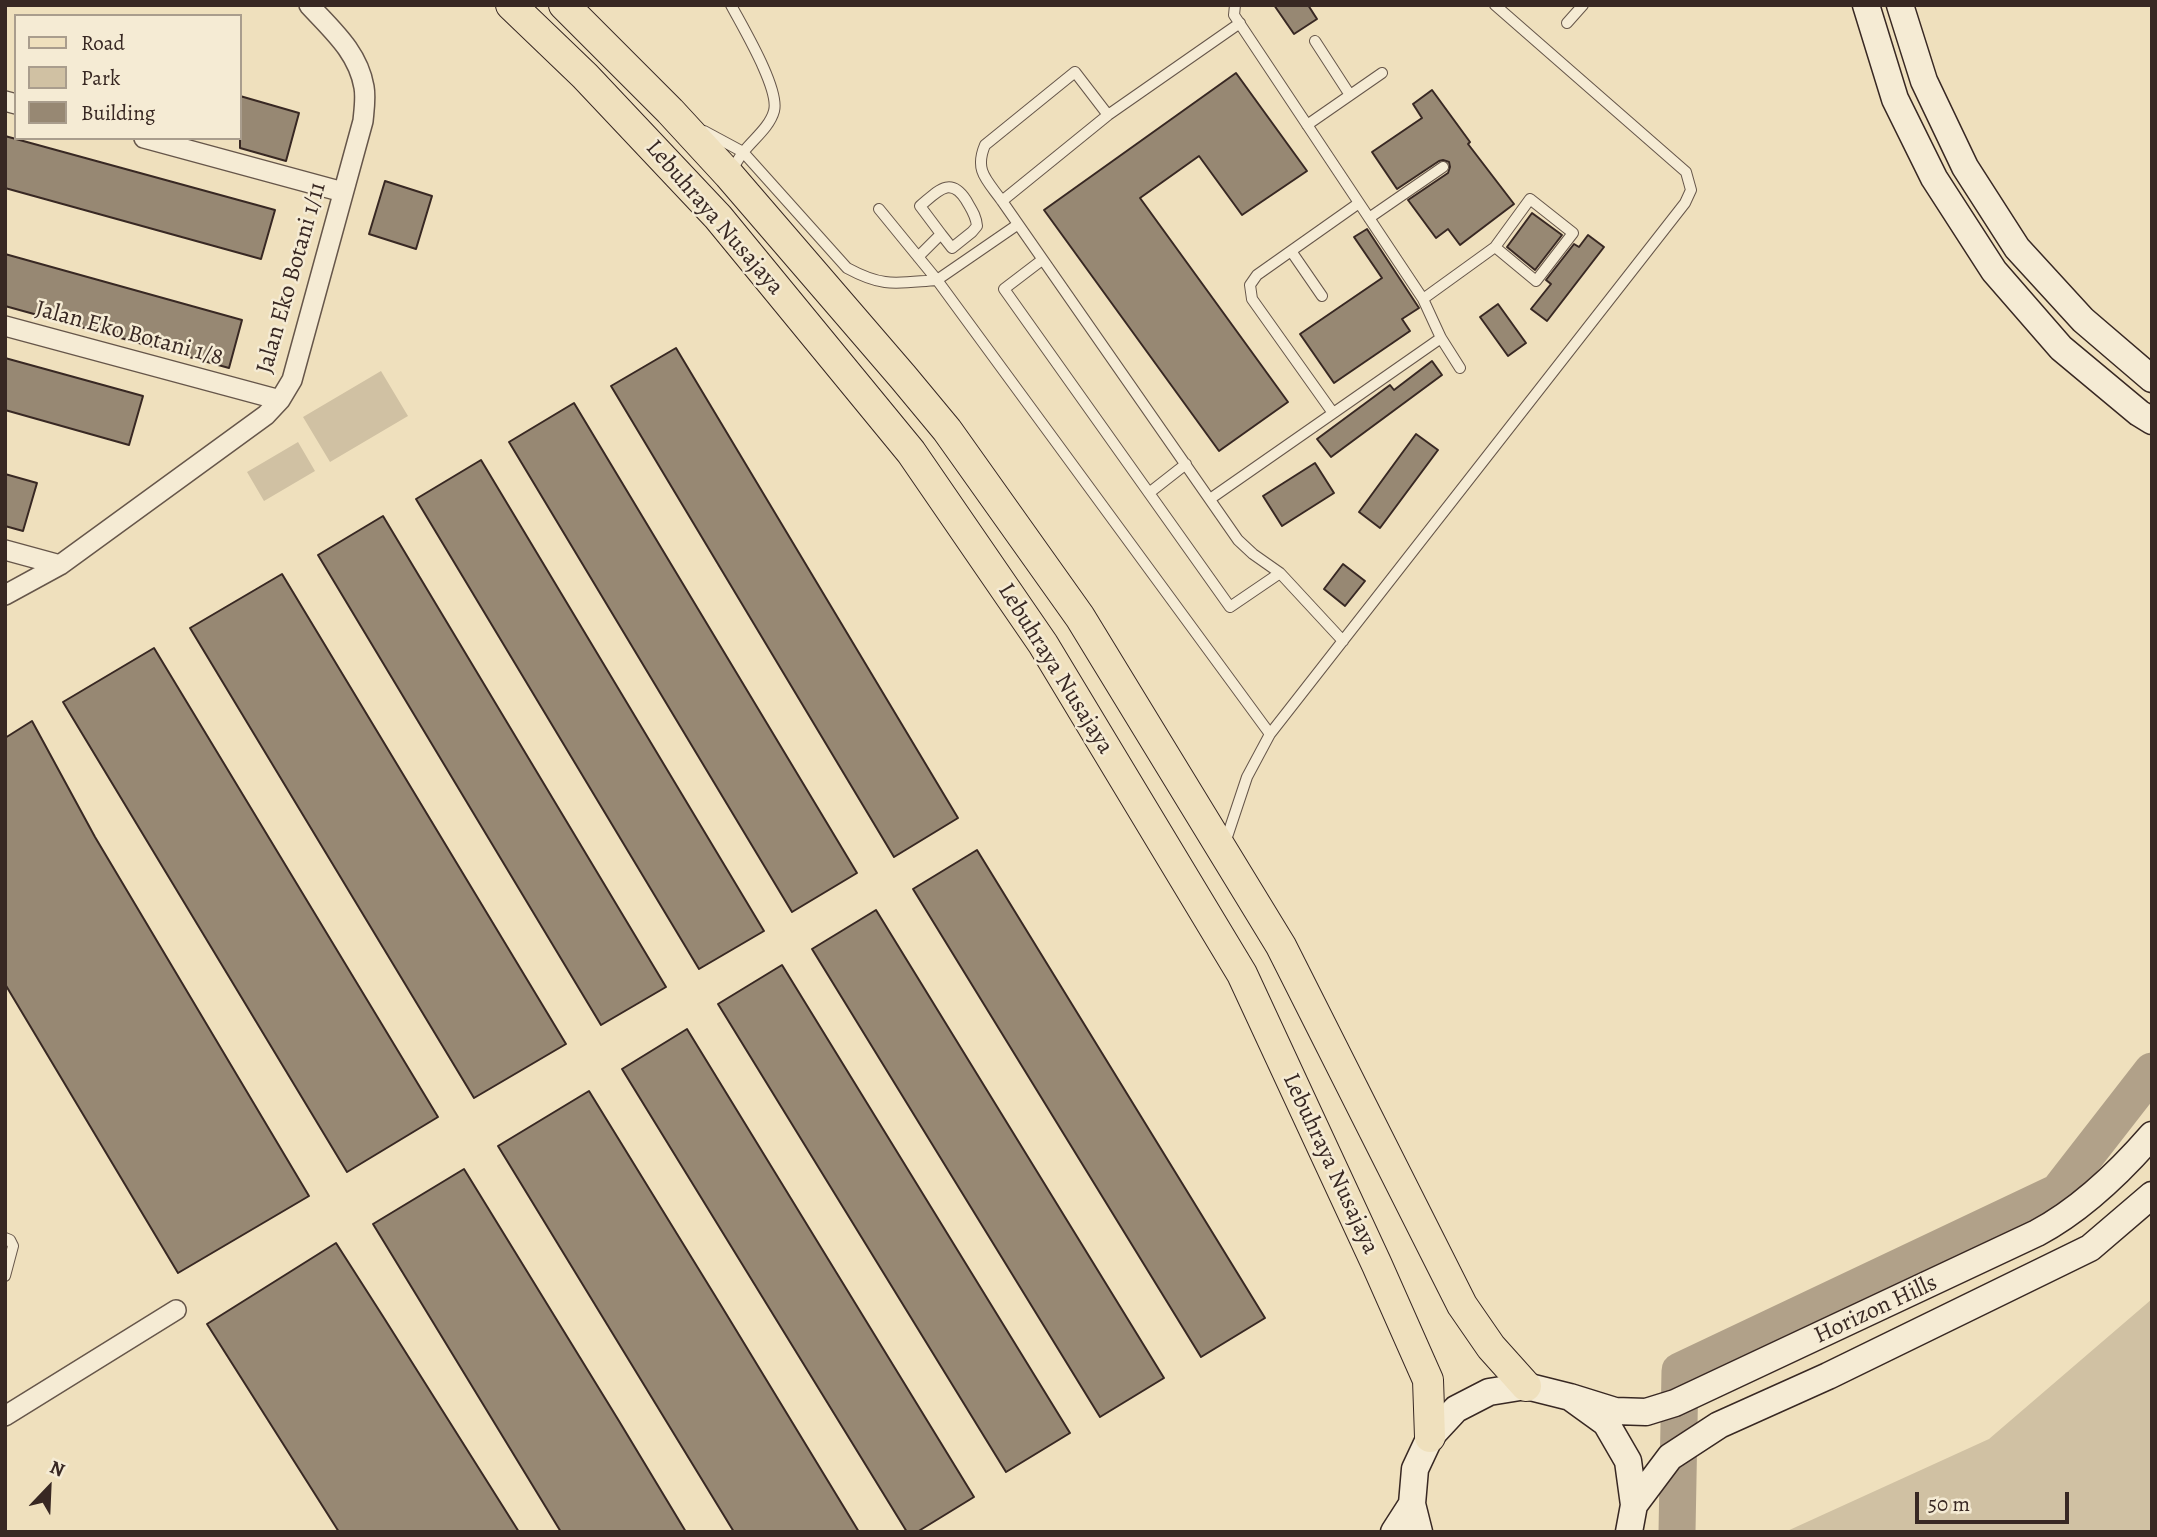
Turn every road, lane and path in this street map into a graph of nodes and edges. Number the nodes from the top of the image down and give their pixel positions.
1 (309, 5) edge
2 (511, 5) edge
3 (564, 5) edge
4 (731, 5) edge
5 (1235, 5) edge
6 (1495, 5) edge
7 (1583, 5) edge
8 (1866, 5) edge
9 (1900, 5) edge
10 (1240, 23) junction
11 (1567, 23) dead end
12 (1315, 41) dead end
13 (1382, 73) dead end
14 (1350, 95) junction
15 (1108, 115) junction
16 (1307, 125) junction
17 (151, 140) edge
18 (736, 164) junction
19 (1443, 167) dead end
20 (343, 192) junction
21 (1002, 201) junction
22 (1359, 203) junction
23 (879, 209) dead end
24 (1369, 218) junction
25 (1017, 225) junction
26 (941, 234) junction
27 (1495, 247) junction
28 (1292, 251) junction
29 (918, 257) junction
30 (1042, 260) junction
31 (937, 280) junction
32 (1322, 296) dead end
33 (1423, 299) junction
34 (5, 326) edge
35 (1441, 338) junction
36 (1461, 368) dead end
37 (2152, 379) edge
38 (280, 400) junction
39 (1333, 413) junction
40 (2152, 421) edge
41 (1186, 464) junction
42 (1149, 492) junction
43 (1210, 499) junction
44 (5, 550) edge
45 (60, 565) junction
46 (1280, 573) junction
47 (5, 595) edge
48 (1343, 641) junction
49 (1270, 734) junction
50 (1222, 850) junction
51 (2152, 1135) edge
52 (2152, 1195) edge
53 (5, 1238) edge
54 (5, 1276) edge
55 (176, 1310) dead end
56 (1526, 1387) junction
57 (1570, 1397) junction
58 (5, 1416) edge
59 (1430, 1437) junction
60 (1412, 1504) junction
61 (1634, 1505) junction
62 (1394, 1532) edge
63 (1419, 1532) edge
64 (1629, 1532) edge

1 - 20 street, Jalan Eko Botani 1/11
2 - 59 main road, Lebuhraya Nusajaya
3 - 18 main road, Lebuhraya Nusajaya
4 - 18 lane
5 - 10 lane
6 - 48 lane
7 - 11 lane
8 - 40 main road
9 - 37 main road
10 - 15 lane
10 - 16 lane
12 - 14 lane
13 - 14 lane
14 - 16 lane
15 - 21 lane
15 - 21 lane
16 - 22 lane
17 - 20 street
18 - 31 lane
18 - 50 main road, Lebuhraya Nusajaya
19 - 24 lane
20 - 38 street, Jalan Eko Botani 1/11
21 - 25 lane
22 - 24 lane
22 - 28 lane
23 - 29 lane
24 - 33 lane
25 - 30 lane
25 - 31 lane
26 - 26 lane
26 - 29 lane
27 - 27 lane
27 - 33 lane
28 - 32 lane
28 - 39 lane
29 - 31 lane
30 - 41 lane
30 - 42 lane
31 - 49 lane
33 - 35 lane
34 - 38 street, Jalan Eko Botani 1/8
35 - 36 lane
35 - 39 lane
38 - 45 street, Jalan Eko Botani 1/11
39 - 43 lane
41 - 42 lane
41 - 43 lane
42 - 46 lane
43 - 46 lane
44 - 45 street
45 - 47 street, Jalan Eko Botani 1/11
46 - 48 lane
48 - 49 lane
49 - 50 lane
50 - 56 main road, Lebuhraya Nusajaya
51 - 57 main road, Horizon Hills
52 - 61 main road, Horizon Hills
53 - 54 lane
55 - 58 street
56 - 57 main road, Horizon Hills
56 - 59 main road
57 - 61 main road
59 - 60 main road
60 - 62 main road
60 - 63 main road
61 - 64 main road

